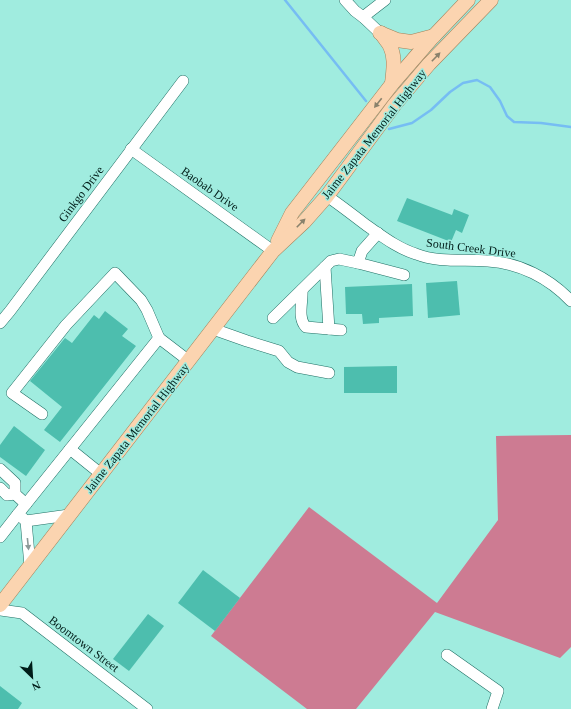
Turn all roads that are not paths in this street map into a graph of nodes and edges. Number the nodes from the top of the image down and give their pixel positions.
1 (345, 0) edge
2 (385, 0) edge
3 (468, 0) edge
4 (483, 3) edge
5 (363, 18) junction
6 (380, 33) junction
7 (434, 36) junction
8 (183, 81) dead end
9 (392, 84) junction
10 (359, 126) junction
11 (131, 149) junction
12 (327, 196) junction
13 (378, 233) junction
14 (274, 251) junction
15 (358, 263) junction
16 (325, 267) junction
17 (404, 274) dead end
18 (302, 290) junction
19 (571, 301) edge
20 (273, 318) dead end
21 (0, 323) edge
22 (213, 329) junction
23 (329, 329) junction
24 (341, 330) dead end
25 (159, 338) junction
26 (189, 361) junction
27 (329, 373) dead end
28 (42, 414) dead end
29 (70, 449) junction
30 (0, 469) edge
31 (101, 474) junction
32 (0, 488) edge
33 (15, 494) junction
34 (26, 504) junction
35 (69, 515) junction
36 (22, 517) junction
37 (0, 537) edge
38 (30, 566) junction
39 (0, 605) edge
40 (0, 610) edge
41 (447, 655) dead end
42 (147, 709) edge
43 (492, 709) edge

1 - 5 street
2 - 5 street
3 - 7 main road, Jaime Zapata Memorial Highway
12 -> 4 main road, Jaime Zapata Memorial Highway
5 - 6 street
6 - 7 main road
6 - 9 main road
7 - 9 main road, Jaime Zapata Memorial Highway
8 - 11 street, Ginkgo Drive
9 -> 10 main road, Jaime Zapata Memorial Highway
10 - 12 main road
10 - 14 main road, Jaime Zapata Memorial Highway
11 - 14 street, Baobab Drive
11 - 21 street, Ginkgo Drive
12 - 13 street, South Creek Drive
14 -> 12 main road, Jaime Zapata Memorial Highway
13 - 15 street
13 - 19 street, South Creek Drive
14 - 22 main road, Jaime Zapata Memorial Highway
15 - 16 street
15 - 17 street
16 - 18 street
16 - 23 street
18 - 20 street
18 - 23 street
22 - 26 main road, Jaime Zapata Memorial Highway
22 - 27 street
23 - 24 street
25 - 26 street
25 - 28 street
25 - 29 street
26 - 31 main road, Jaime Zapata Memorial Highway
29 - 31 street
29 - 34 street
30 - 33 street
31 - 35 main road, Jaime Zapata Memorial Highway
32 - 33 street
33 - 34 street
34 - 36 street
35 - 36 street
35 - 38 main road, Jaime Zapata Memorial Highway
36 - 37 street
36 -> 38 street
38 - 39 main road, Jaime Zapata Memorial Highway
40 - 42 street, Boomtown Street
41 - 43 street

